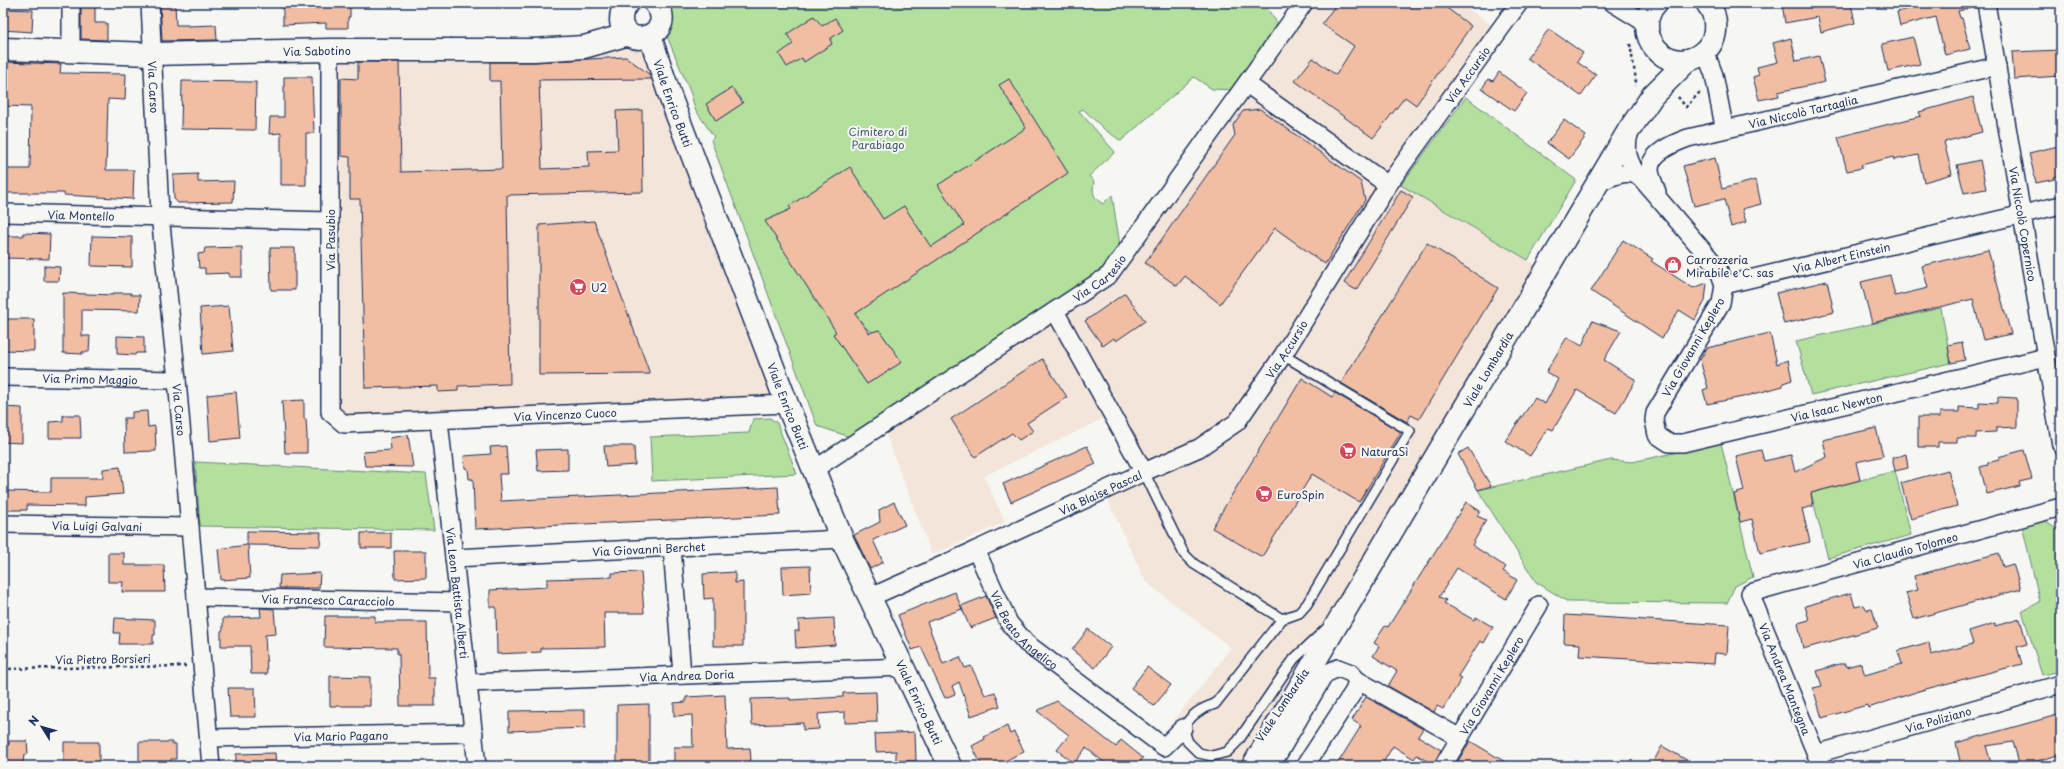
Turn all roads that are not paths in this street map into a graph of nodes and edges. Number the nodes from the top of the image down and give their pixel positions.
1 (71, 3) edge
2 (150, 3) edge
3 (628, 3) edge
4 (655, 3) edge
5 (1304, 3) edge
6 (1519, 3) edge
7 (1613, 3) edge
8 (1656, 3) edge
9 (1707, 3) edge
10 (1986, 3) edge
11 (1718, 13) edge
12 (1647, 24) junction
13 (629, 34) junction
14 (650, 36) junction
15 (3, 48) edge
16 (330, 50) junction
17 (71, 51) junction
18 (1658, 52) junction
19 (152, 54) junction
20 (1697, 56) junction
21 (1997, 66) junction
22 (1247, 84) junction
23 (1653, 96) junction
24 (1729, 128) junction
25 (1629, 130) junction
26 (1636, 174) junction
27 (1597, 183) junction
28 (1388, 185) junction
29 (1659, 198) junction
30 (2061, 205) edge
31 (3, 213) edge
32 (2022, 214) junction
33 (160, 215) junction
34 (330, 221) junction
35 (1724, 285) junction
36 (1055, 311) junction
37 (1283, 355) junction
38 (2046, 358) junction
39 (3, 377) edge
40 (177, 380) junction
41 (787, 404) junction
42 (1658, 407) joint
43 (439, 420) junction
44 (344, 424) joint
45 (2061, 445) edge
46 (815, 469) junction
47 (1144, 472) junction
48 (2061, 507) edge
49 (3, 524) edge
50 (190, 527) junction
51 (842, 539) junction
52 (672, 547) junction
53 (976, 550) junction
54 (454, 558) junction
55 (1750, 593) joint
56 (196, 597) junction
57 (871, 597) junction
58 (459, 602) junction
59 (1539, 605) dead end
60 (1343, 612) junction
61 (1282, 620) junction
62 (1324, 644) junction
63 (905, 668) junction
64 (682, 675) junction
65 (1357, 680) junction
66 (468, 683) junction
67 (2061, 684) edge
68 (1183, 728) junction
69 (474, 733) junction
70 (209, 738) junction
71 (1460, 738) junction
72 (1818, 760) edge
73 (210, 766) edge
74 (478, 766) edge
75 (950, 766) edge
76 (1241, 766) edge
77 (1253, 766) edge
78 (1263, 766) edge
79 (1305, 766) edge
80 (1443, 766) edge

1 - 17 street
2 - 19 street, Via Carso
3 - 13 street
4 - 14 street
5 - 22 street, Via Cartesio
6 - 28 street, Via Accursio
7 - 12 street
8 - 12 street
9 - 11 street, Viale Lombardia
10 - 21 street, Via Niccolò Copernico
11 - 20 street, Viale Lombardia
12 - 18 street
13 - 14 street
13 - 16 street, Via Sabotino
14 - 41 street, Viale Enrico Butti
15 - 17 street, Via Sabotino
16 - 19 street, Via Sabotino
16 - 34 street, Via Pasubio
17 - 19 street, Via Sabotino
18 - 20 street
18 - 23 street, Viale Lombardia
19 - 33 street, Via Carso
20 - 23 street, Viale Lombardia
20 - 24 street
21 - 24 street, Via Niccolò Tartaglia
21 - 32 street, Via Niccolò Copernico
22 - 28 street
22 - 36 street, Via Cartesio
23 - 25 street, Viale Lombardia
24 - 29 street, Via Niccolò Tartaglia
25 - 26 street
25 - 27 street, Viale Lombardia
26 - 27 street
26 - 29 street
27 - 60 street, Viale Lombardia
28 - 37 street, Via Accursio
29 - 35 street
30 - 32 street, Via Albert Einstein
31 - 33 street, Via Montello
32 - 35 street, Via Albert Einstein
32 - 38 street, Via Niccolò Copernico
33 - 34 street, Via Montello
33 - 40 street, Via Carso
34 - 44 street, Via Pasubio
35 - 42 street, Via Giovanni Keplero
36 - 46 street, Via Cartesio
36 - 47 street, Via Blaise Pascal
37 - 47 street, Via Accursio
37 - 61 lane
38 - 42 street, Via Isaac Newton
38 - 45 street, Via Niccolò Copernico
39 - 40 street, Via Primo Maggio
40 - 50 street, Via Carso
41 - 43 street, Via Vincenzo Cuoco
41 - 46 street, Viale Enrico Butti
43 - 44 street, Via Vincenzo Cuoco
43 - 54 street, Via Leon Battista Alberti
46 - 51 street, Viale Enrico Butti
47 - 53 street, Via Blaise Pascal
47 - 61 lane
48 - 55 street, Via Claudio Tolomeo
49 - 50 street, Via Luigi Galvani
50 - 56 street, Via Carso
51 - 52 street, Via Giovanni Berchet
51 - 57 street, Viale Enrico Butti
52 - 54 street, Via Giovanni Berchet
52 - 64 street
53 - 57 street
53 - 68 street, Via Beato Angelico
54 - 58 street, Via Leon Battista Alberti
55 - 72 street, Via Andrea Mantegna
56 - 58 street, Via Francesco Caracciolo
56 - 70 street, Via Carso
57 - 63 street, Viale Enrico Butti
58 - 66 street, Via Leon Battista Alberti
59 - 71 street, Via Giovanni Keplero
60 - 62 street, Viale Lombardia
60 - 68 lane
61 - 68 lane
62 - 76 street, Viale Lombardia
62 - 77 street, Viale Lombardia
63 - 64 street, Via Andrea Doria
63 - 75 street, Viale Enrico Butti
64 - 66 street, Via Andrea Doria
65 - 71 street
65 - 78 street
65 - 79 street
66 - 69 street, Via Leon Battista Alberti
67 - 72 street, Via Poliziano
69 - 70 street, Via Mario Pagano
69 - 74 street, Via Leon Battista Alberti
70 - 73 street, Via Carso
71 - 80 street, Via Giovanni Keplero

